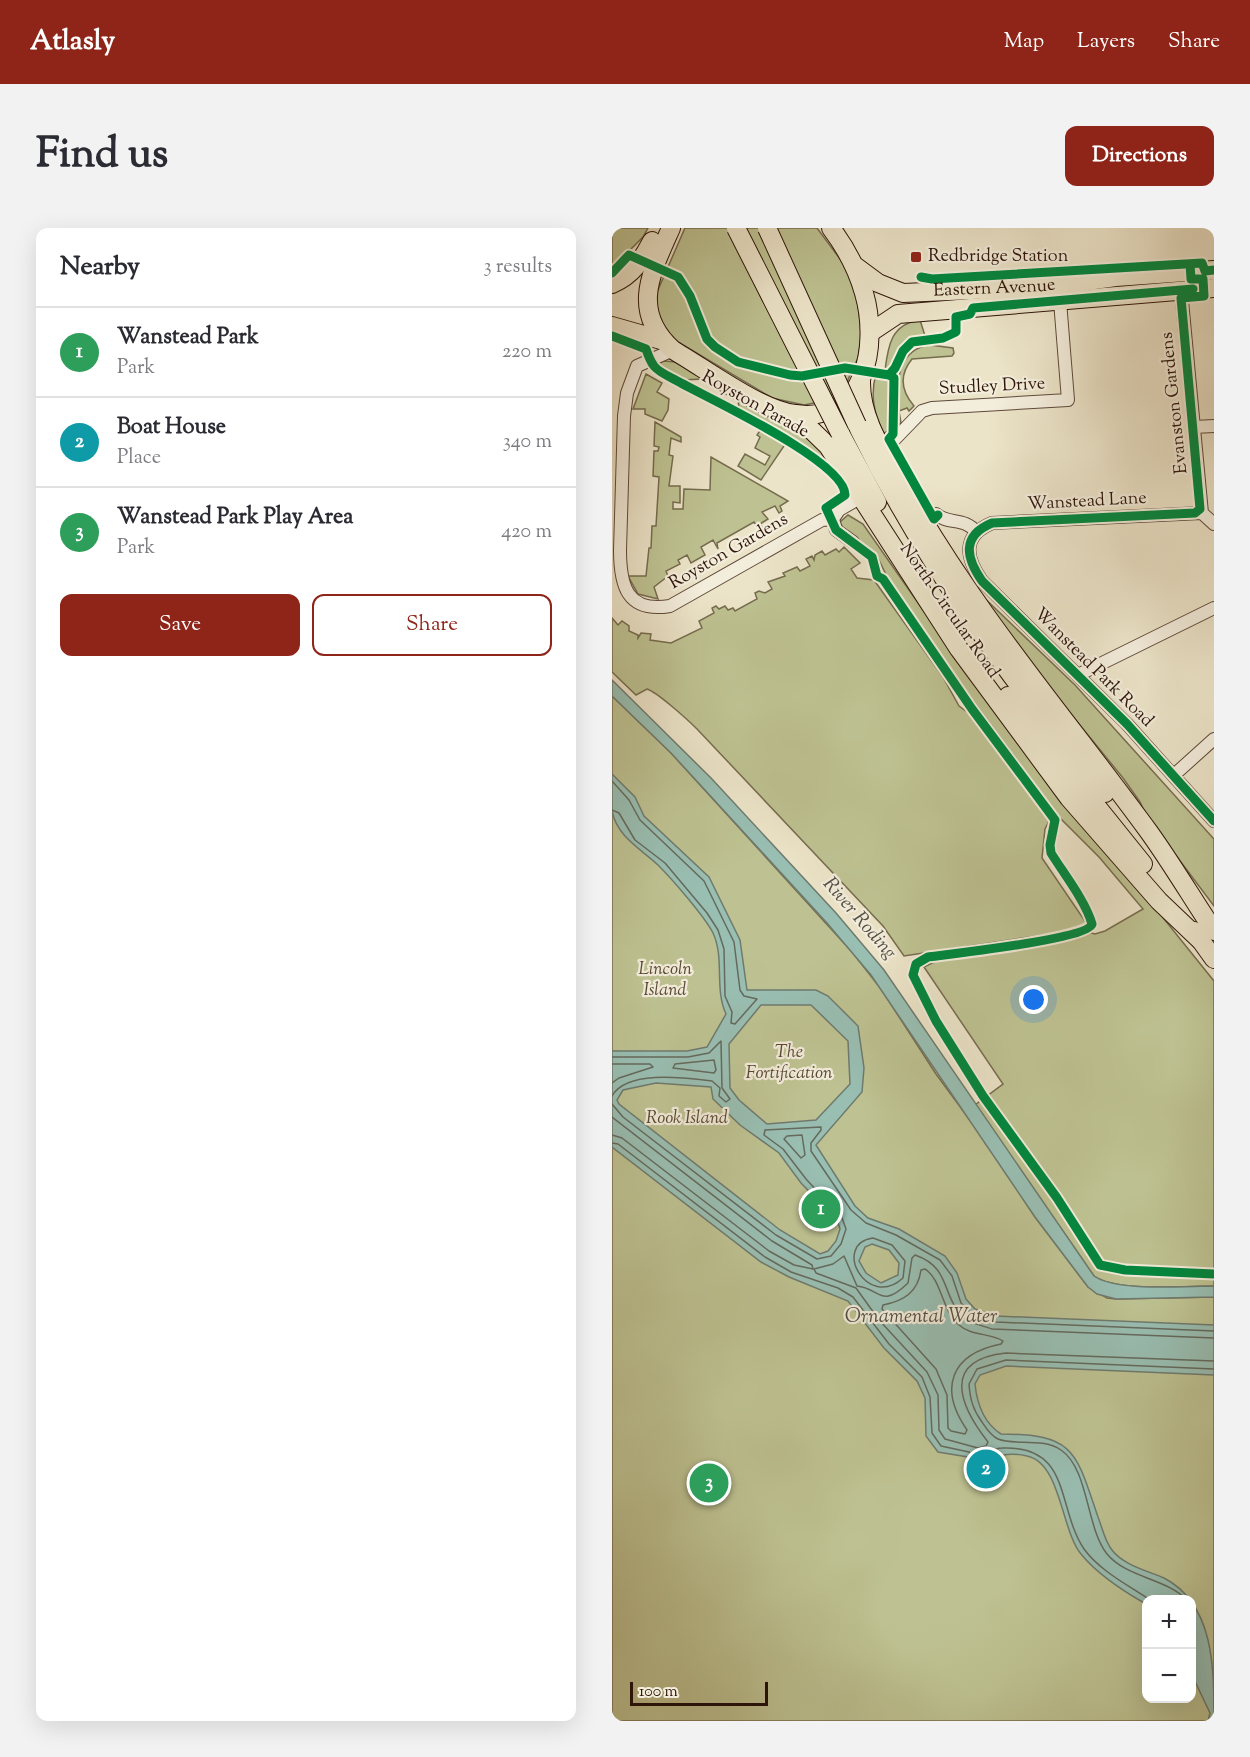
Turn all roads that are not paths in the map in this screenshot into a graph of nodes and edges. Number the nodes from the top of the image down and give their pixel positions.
1 (658, 228) edge
2 (671, 228) edge
3 (736, 228) edge
4 (767, 228) edge
5 (835, 231) edge
6 (855, 266) junction
7 (1214, 270) edge
8 (650, 273) junction
9 (612, 284) edge
10 (1214, 288) edge
11 (1181, 290) junction
12 (984, 291) junction
13 (612, 295) edge
14 (1060, 302) junction
15 (612, 326) edge
16 (871, 332) junction
17 (667, 345) junction
18 (861, 380) junction
19 (795, 414) junction
20 (1214, 426) edge
21 (1194, 427) junction
22 (848, 429) junction
23 (894, 440) dead end
24 (860, 498) junction
25 (1202, 513) junction
26 (936, 514) dead end
27 (827, 520) junction
28 (1214, 524) edge
29 (976, 532) junction
30 (853, 542) dead end
31 (1214, 608) edge
32 (1078, 675) junction
33 (1214, 739) edge
34 (1174, 775) junction
35 (1214, 821) edge
36 (1209, 934) edge
37 (1214, 959) edge

1 - 9 highway
2 - 8 highway
3 - 22 highway, North Circular Road, bridge
4 - 22 highway, North Circular Road, bridge
5 - 6 highway
6 - 12 highway, Eastern Avenue
6 - 16 highway
7 - 12 highway, Eastern Avenue
8 - 13 highway
8 - 17 highway
10 - 11 highway, Eastern Avenue
11 - 14 highway, Eastern Avenue
11 - 21 street, Evanston Gardens
12 - 14 street
14 - 16 highway, Eastern Avenue
14 - 23 street, Studley Drive
15 - 17 highway
16 - 18 highway
17 - 19 highway
17 - 27 street, Royston Gardens
18 - 19 highway
18 - 36 highway
19 - 24 highway
20 - 21 street
21 - 25 street, Evanston Gardens
22 - 36 highway, North Circular Road
24 - 27 street, Royston Gardens
24 - 36 highway
25 - 28 street
25 - 29 street, Wanstead Lane
26 - 29 street
27 - 30 street
29 - 32 street, Wanstead Park Road
31 - 32 street
32 - 34 street, Wanstead Park Road
33 - 34 street
34 - 35 street, Wanstead Park Road
36 - 37 highway, North Circular Road

